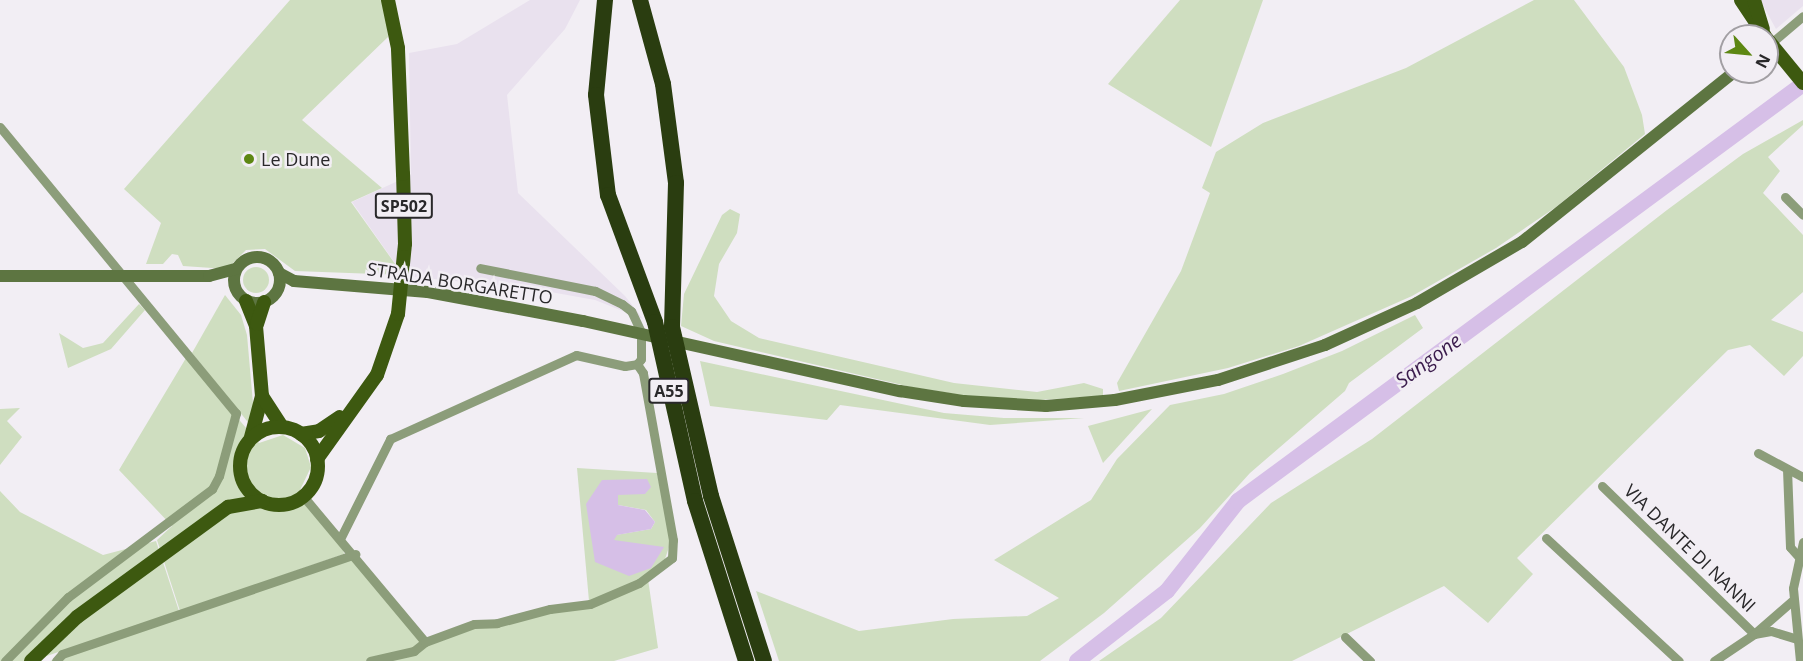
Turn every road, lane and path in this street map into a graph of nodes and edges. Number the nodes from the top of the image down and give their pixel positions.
1 (388, 0) edge
2 (605, 0) edge
3 (640, 0) edge
4 (1741, 0) edge
5 (1754, 0) edge
6 (1803, 16) edge
7 (1757, 24) edge
8 (1762, 24) edge
9 (1779, 32) edge
10 (1779, 56) edge
11 (1803, 83) edge
12 (1719, 84) edge
13 (0, 127) edge
14 (1785, 197) dead end
15 (1803, 215) edge
16 (480, 268) dead end
17 (236, 269) junction
18 (120, 273) junction
19 (0, 276) edge
20 (209, 276) junction
21 (279, 280) junction
22 (234, 287) junction
23 (246, 301) junction
24 (264, 302) junction
25 (256, 326) junction
26 (637, 364) junction
27 (262, 396) junction
28 (358, 402) junction
29 (282, 427) junction
30 (301, 434) junction
31 (248, 442) junction
32 (1758, 453) dead end
33 (317, 459) junction
34 (1787, 469) junction
35 (240, 470) junction
36 (1803, 477) edge
37 (1602, 486) dead end
38 (303, 496) junction
39 (262, 501) junction
40 (228, 507) junction
41 (341, 537) junction
42 (1546, 538) dead end
43 (1803, 542) edge
44 (355, 554) junction
45 (1798, 556) junction
46 (1792, 601) junction
47 (743, 629) junction
48 (1754, 634) junction
49 (1345, 636) dead end
50 (1797, 639) junction
51 (425, 642) junction
52 (5, 661) edge
53 (31, 661) edge
54 (56, 661) edge
55 (370, 661) edge
56 (746, 661) edge
57 (764, 661) edge
58 (1370, 661) edge
59 (1680, 661) edge
60 (1714, 661) edge
61 (1800, 661) edge

1 - 28 main road, SP502
2 - 47 highway, A55
3 - 47 highway, A55
4 - 7 main road
5 - 8 main road
6 - 9 street
10 - 11 main road
12 - 21 street, STRADA BORGARETTO
13 - 18 street
14 - 15 street
16 - 26 street
17 - 20 street
17 - 21 street
17 - 22 street
18 - 19 street
18 - 20 street
18 - 52 street
20 - 22 street
21 - 24 street
22 - 23 street
23 - 24 street
23 - 25 main road
24 - 25 main road
25 - 27 main road
26 - 41 street
26 - 51 street
27 - 29 main road
27 - 31 main road
28 - 30 main road, SP502
28 - 33 main road, SP502
29 - 30 main road
29 - 31 main road
30 - 33 main road
31 - 35 main road
32 - 34 street
33 - 38 main road, SP502
34 - 36 street
34 - 45 street
35 - 39 main road
35 - 40 main road
37 - 48 street, VIA DANTE DI NANNI
38 - 39 main road
38 - 41 street
39 - 40 main road
40 - 53 main road
41 - 44 street
42 - 59 street
43 - 45 street
44 - 51 street
44 - 54 street
45 - 46 street
46 - 48 street
46 - 50 street
47 - 56 highway, A55
47 - 57 highway, A55
48 - 50 street
48 - 60 street
49 - 58 street
50 - 61 street
51 - 55 street

